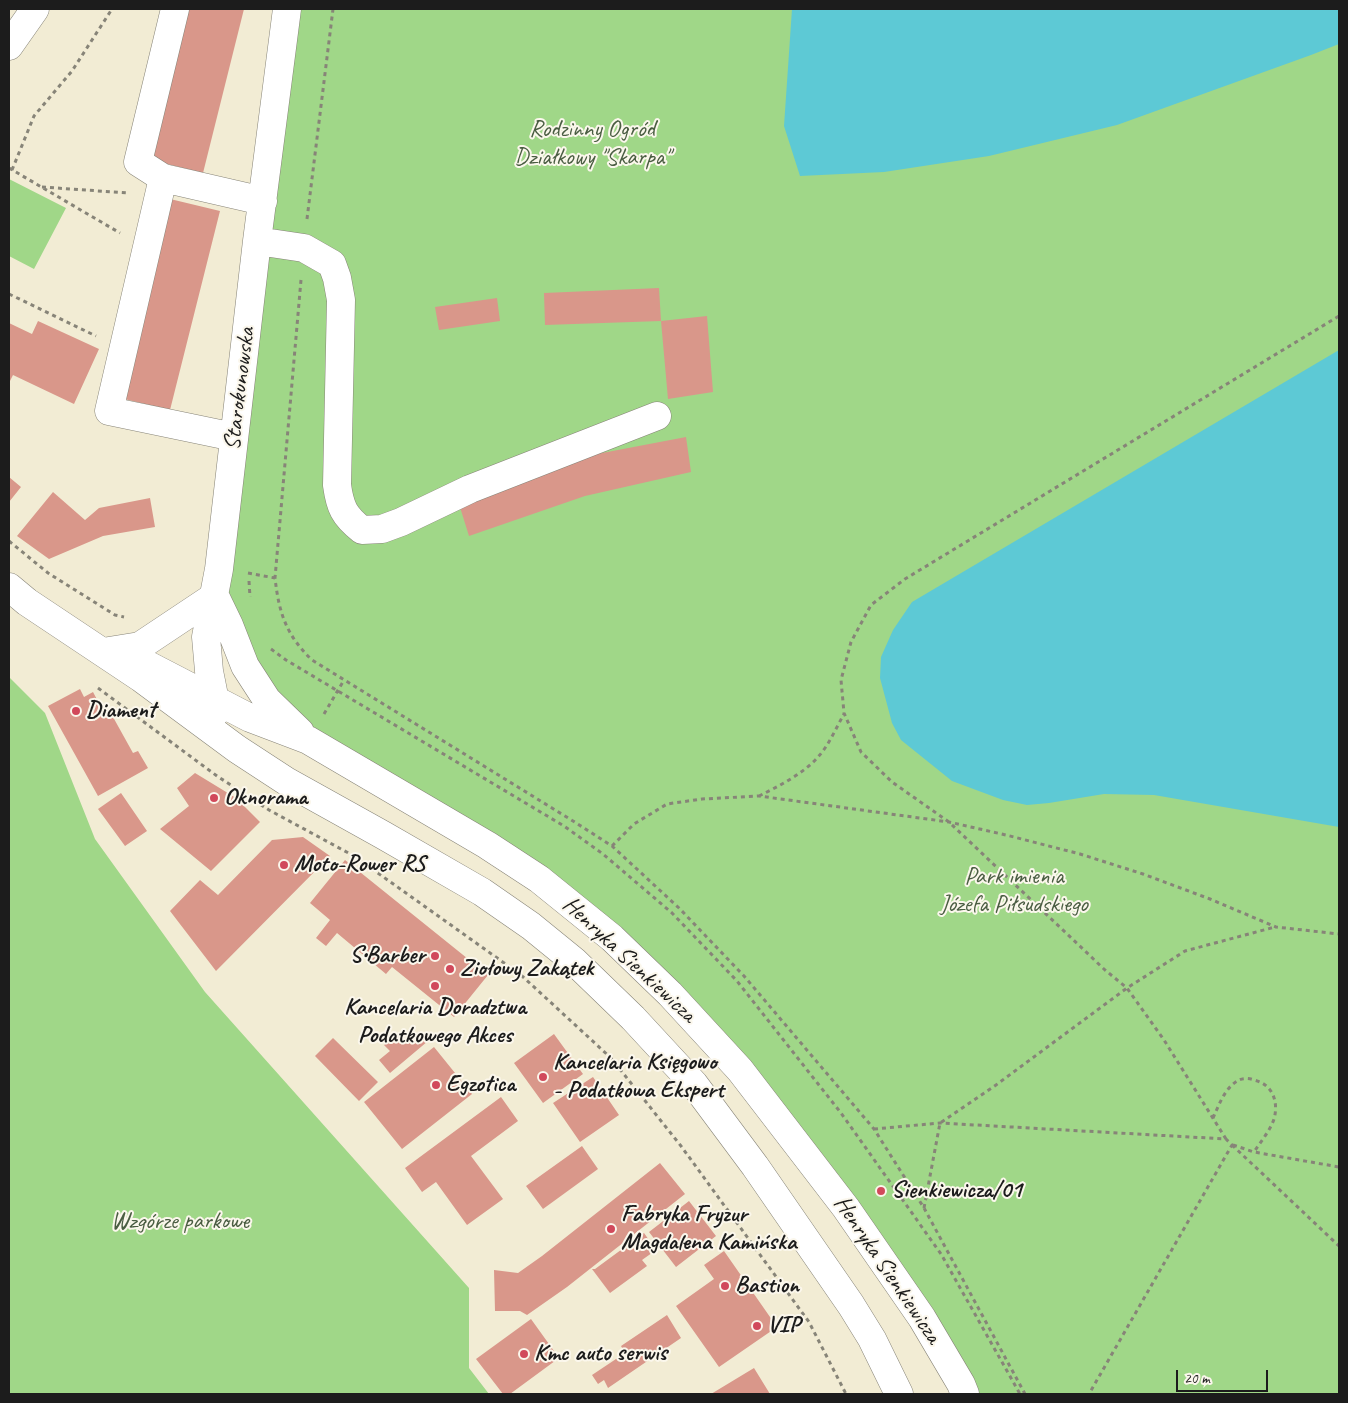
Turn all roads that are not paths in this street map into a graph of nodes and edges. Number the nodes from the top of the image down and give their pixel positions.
1 (35, 9) edge
2 (176, 9) edge
3 (287, 9) edge
4 (9, 46) edge
5 (161, 186) junction
6 (263, 201) junction
7 (257, 241) junction
8 (657, 416) dead end
9 (234, 437) junction
10 (18, 595) edge
11 (215, 596) junction
12 (102, 652) junction
13 (216, 700) junction
14 (308, 740) junction
15 (224, 741) junction
16 (899, 1394) edge
17 (966, 1394) edge

1 - 4 street
2 - 5 street
3 - 6 street, Starokunowska
5 - 6 street
5 - 9 street
6 - 7 street, Starokunowska
7 - 8 street
7 - 9 street, Starokunowska
9 - 11 street, Starokunowska
10 - 12 street, Henryka Sienkiewicza
11 - 12 street
11 - 13 street
11 - 14 street
12 - 13 street, Henryka Sienkiewicza
12 - 15 street, Henryka Sienkiewicza
13 - 14 street, Henryka Sienkiewicza
13 - 15 street
14 - 17 street, Henryka Sienkiewicza
15 - 16 street, Henryka Sienkiewicza

